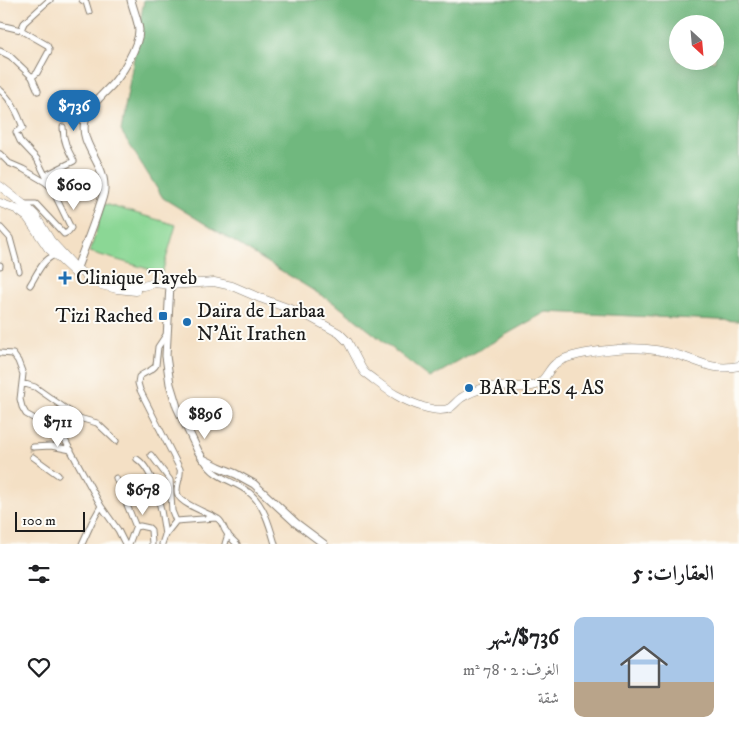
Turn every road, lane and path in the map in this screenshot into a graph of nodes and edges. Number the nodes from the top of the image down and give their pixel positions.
1 (50, 0) edge
2 (82, 0) edge
3 (131, 0) edge
4 (89, 12) dead end
5 (1, 26) edge
6 (21, 30) junction
7 (0, 33) edge
8 (0, 51) edge
9 (32, 77) junction
10 (0, 90) edge
11 (38, 91) dead end
12 (63, 127) dead end
13 (0, 154) edge
14 (46, 175) junction
15 (0, 186) edge
16 (51, 188) junction
17 (0, 203) edge
18 (24, 204) junction
19 (0, 226) edge
20 (55, 255) junction
21 (76, 270) junction
22 (19, 271) dead end
23 (30, 285) dead end
24 (167, 285) junction
25 (167, 335) junction
26 (0, 352) edge
27 (739, 366) edge
28 (22, 383) junction
29 (116, 441) dead end
30 (33, 447) dead end
31 (71, 450) junction
32 (151, 454) dead end
33 (34, 456) dead end
34 (137, 459) dead end
35 (203, 459) junction
36 (58, 475) dead end
37 (116, 478) dead end
38 (101, 506) junction
39 (216, 518) junction
40 (176, 521) junction
41 (136, 527) junction
42 (228, 534) junction
43 (165, 535) junction
44 (82, 544) edge
45 (127, 544) edge
46 (152, 544) edge
47 (162, 544) edge
48 (225, 544) edge
49 (237, 544) edge
50 (275, 544) edge
51 (324, 544) edge

1 - 6 street
2 - 4 street
3 - 21 main road
5 - 6 street
5 - 7 street
6 - 9 street
8 - 9 street
9 - 11 street
10 - 14 street
12 - 14 street
13 - 16 street
14 - 16 street
15 - 18 main road
16 - 18 street
17 - 20 main road
18 - 21 main road
19 - 22 street
20 - 21 main road
20 - 23 street
21 - 24 main road
24 - 25 main road
24 - 27 main road
25 - 35 main road
25 - 39 street
26 - 28 street
28 - 29 street
28 - 31 street
30 - 31 street
31 - 38 street
32 - 40 street
33 - 36 street
34 - 43 street
35 - 50 street
35 - 51 main road
37 - 41 street
38 - 44 street
38 - 45 street
39 - 40 street
39 - 42 street
40 - 43 street
41 - 45 street
41 - 46 street
42 - 48 street
42 - 49 street
43 - 47 street

